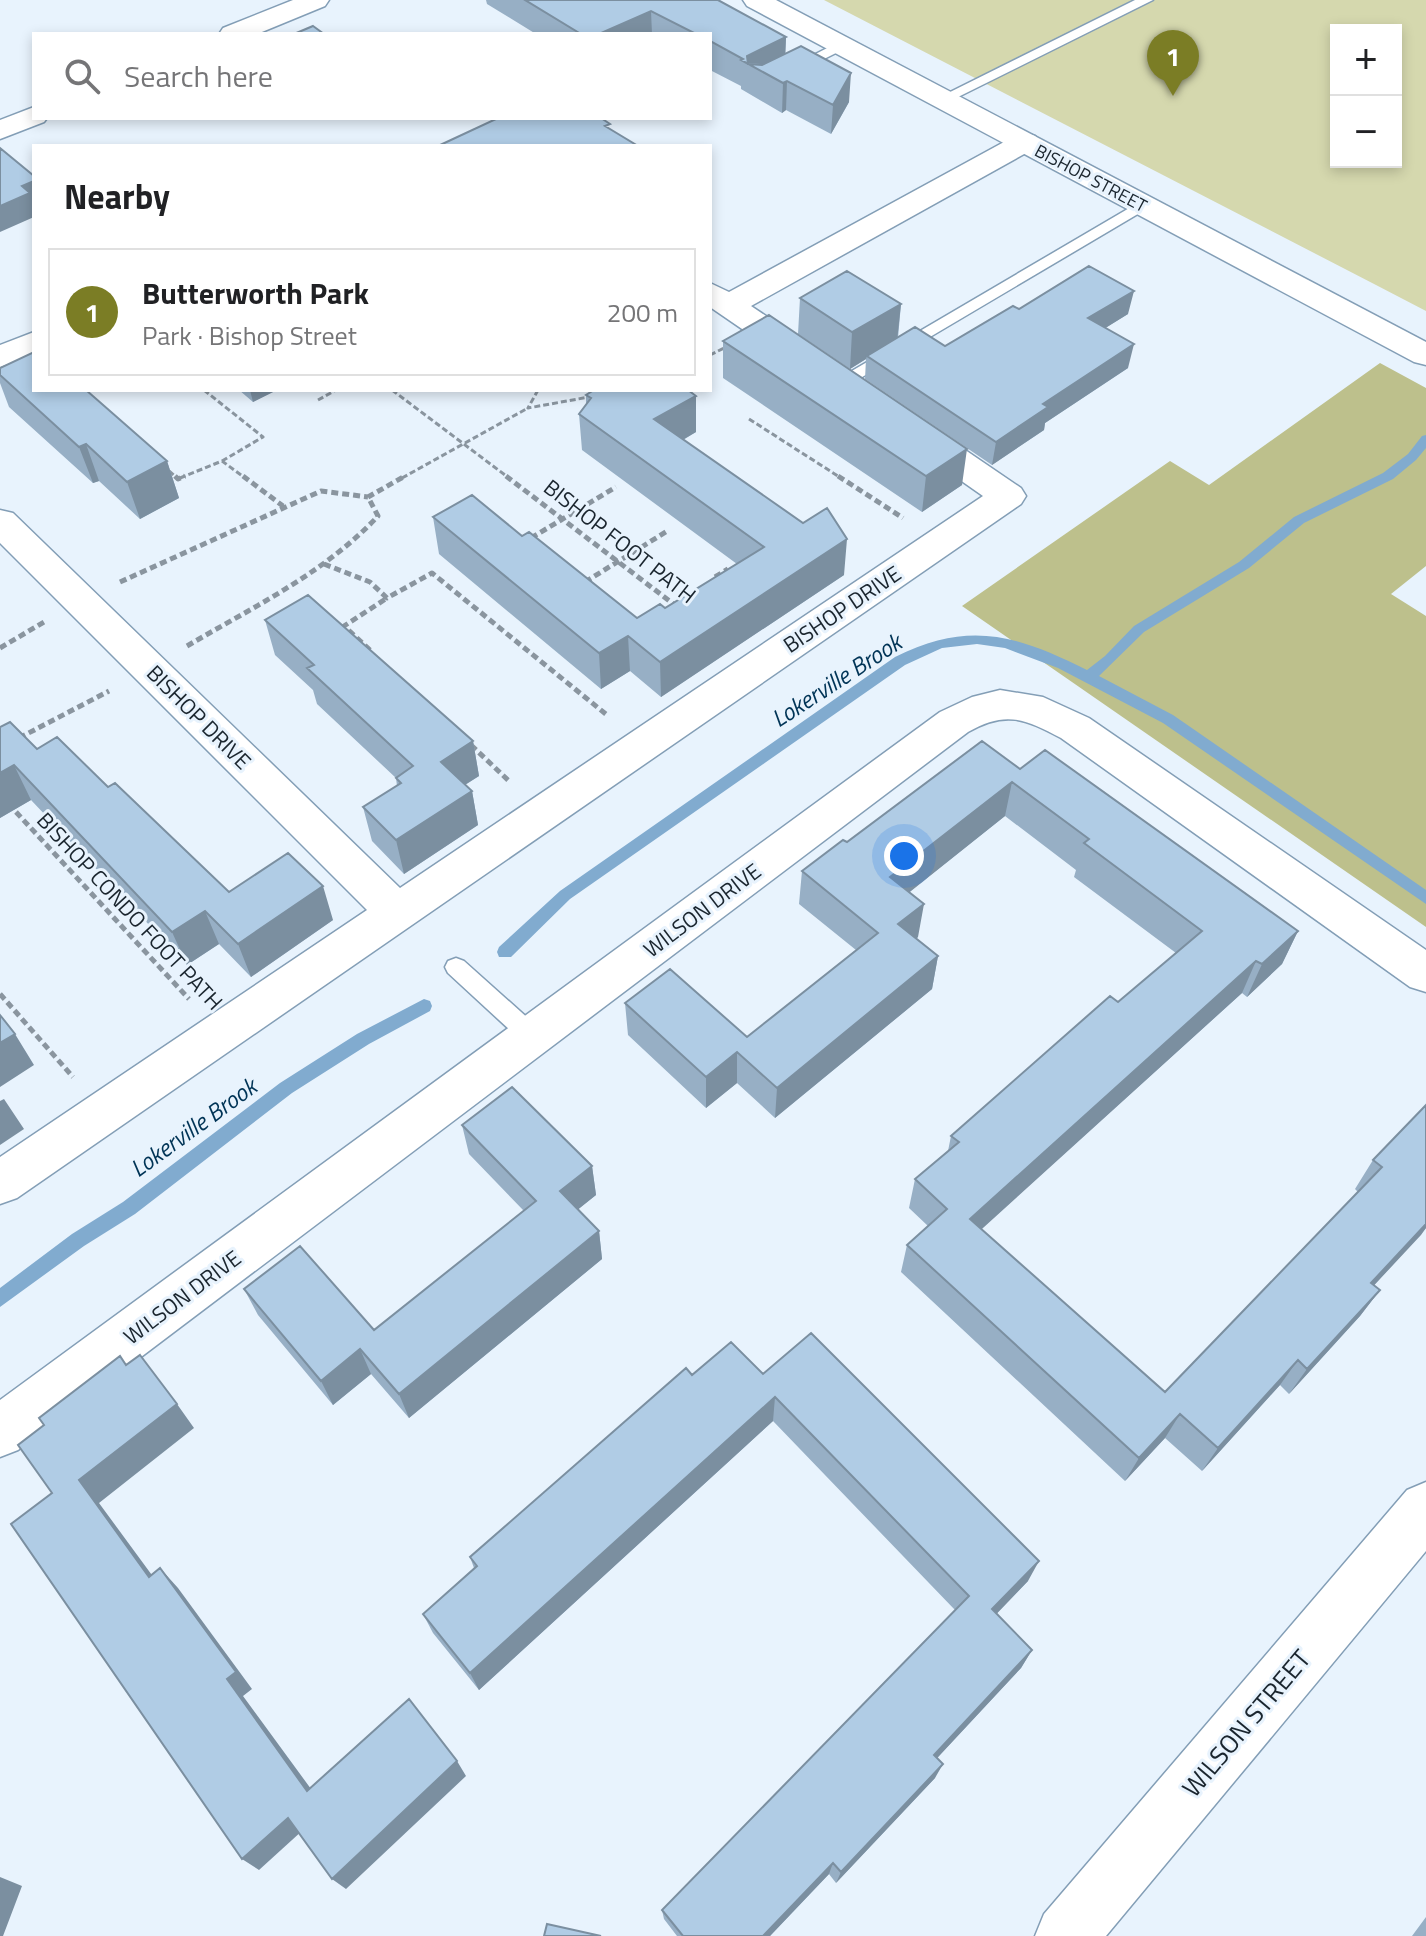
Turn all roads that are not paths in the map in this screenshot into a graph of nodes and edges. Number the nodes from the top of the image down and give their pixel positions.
1 (316, 0) edge
2 (756, 0) edge
3 (1146, 0) edge
4 (238, 32) edge
5 (841, 45) junction
6 (780, 76) edge
7 (943, 99) junction
8 (32, 117) edge
9 (0, 130) edge
10 (1013, 136) junction
11 (1143, 205) junction
12 (716, 296) edge
13 (32, 343) edge
14 (1426, 355) edge
15 (0, 357) edge
16 (867, 400) junction
17 (0, 522) edge
18 (397, 912) junction
19 (456, 967) dead end
20 (1426, 974) edge
21 (532, 1036) junction
22 (0, 1183) edge
23 (0, 1432) edge
24 (1426, 1509) edge
25 (1066, 1936) edge

1 - 4 street
2 - 5 street, BISHOP STREET
3 - 7 lane
5 - 6 lane
5 - 7 street, BISHOP STREET
7 - 10 street, BISHOP STREET
8 - 9 street
10 - 11 street, BISHOP STREET
10 - 12 street, BISHOP DRIVE
11 - 14 street, BISHOP STREET
11 - 16 lane
12 - 16 street, BISHOP DRIVE
13 - 15 street
16 - 18 street, BISHOP DRIVE
17 - 18 street, BISHOP DRIVE
18 - 22 street, BISHOP DRIVE
19 - 21 lane
20 - 21 street, WILSON DRIVE
21 - 23 street, WILSON DRIVE
24 - 25 street, WILSON STREET

